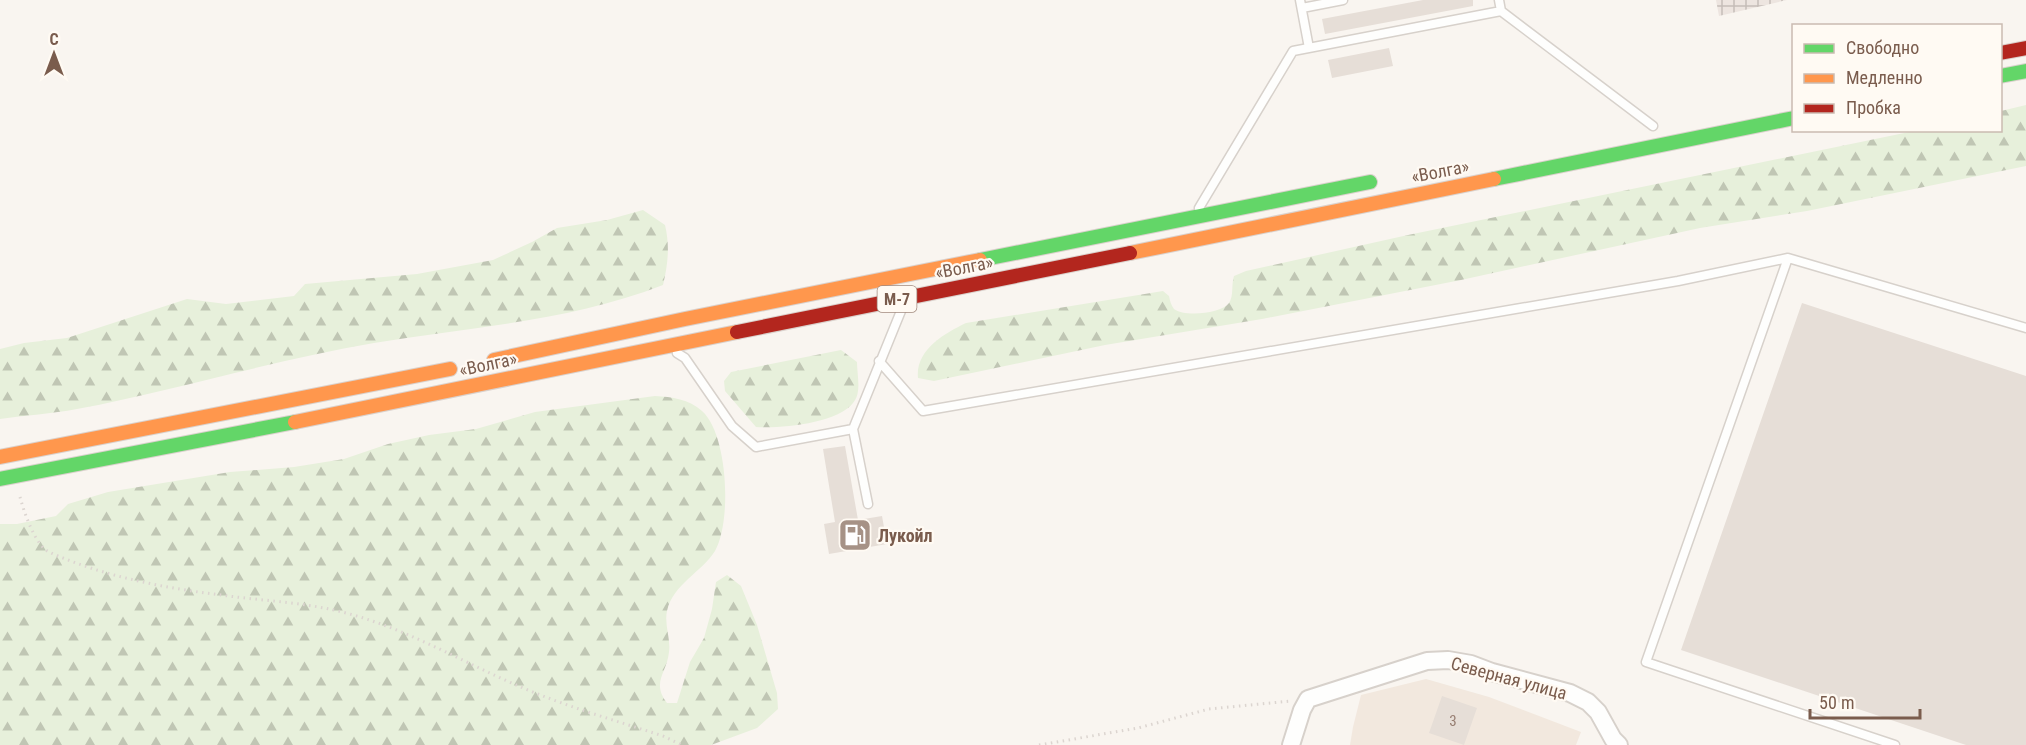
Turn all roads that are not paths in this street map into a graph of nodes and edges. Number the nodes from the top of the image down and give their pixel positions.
1 (1343, 0) edge
2 (1499, 0) edge
3 (1301, 4) edge
4 (1501, 11) junction
5 (1310, 48) junction
6 (2026, 48) edge
7 (2002, 53) edge
8 (2026, 71) edge
9 (2002, 76) edge
10 (1792, 118) edge
11 (1658, 124) joint
12 (1629, 130) dead end
13 (1382, 180) dead end
14 (1194, 216) junction
15 (1788, 258) junction
16 (907, 297) junction
17 (2026, 327) edge
18 (666, 345) junction
19 (879, 362) junction
20 (853, 429) junction
21 (0, 457) edge
22 (0, 479) edge
23 (868, 504) dead end
24 (1291, 745) edge
25 (1619, 745) edge
26 (1895, 745) edge

1 - 3 lane
2 - 4 lane
3 - 5 lane
4 - 5 lane
4 - 11 lane
5 - 14 lane
6 - 7 highway
8 - 9 highway
10 - 16 highway, «Волга» / М-7
11 - 12 highway
13 - 14 highway, «Волга» / М-7
14 - 21 highway, «Волга» / М-7
15 - 17 lane
15 - 19 lane
15 - 26 lane
16 - 18 highway, «Волга» / М-7
16 - 19 lane
18 - 20 lane
18 - 22 highway, «Волга» / М-7
19 - 20 lane
20 - 23 lane
24 - 25 street, Северная улица

